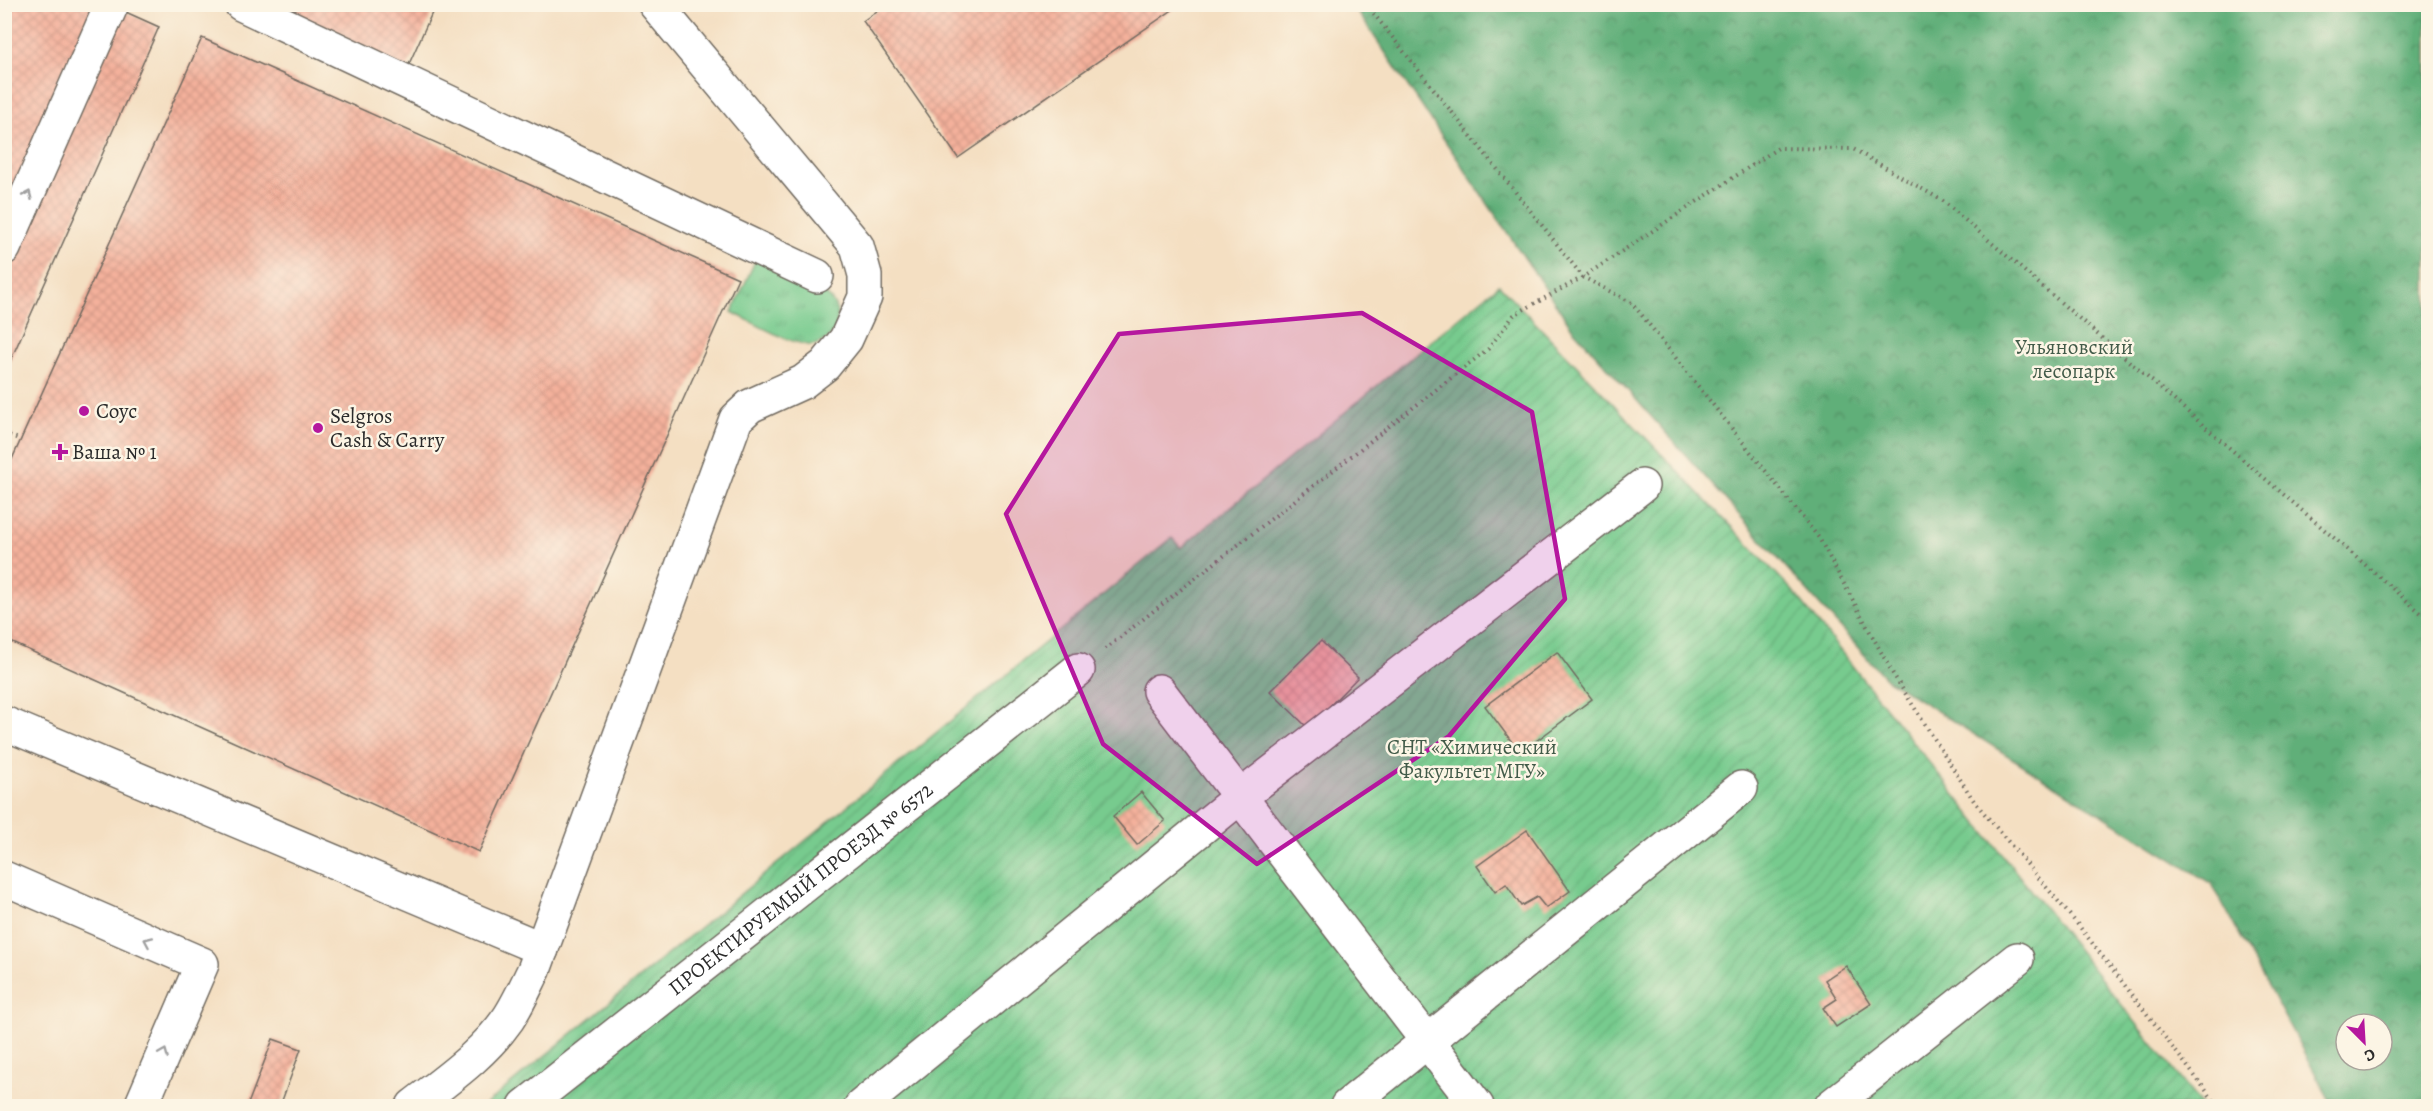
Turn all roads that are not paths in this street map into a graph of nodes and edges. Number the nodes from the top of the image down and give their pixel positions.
1 (112, 4) edge
2 (241, 4) edge
3 (656, 4) edge
4 (4, 248) edge
5 (817, 276) dead end
6 (1642, 486) dead end
7 (1078, 670) road end
8 (1159, 691) dead end
9 (4, 723) edge
10 (1741, 788) dead end
11 (1240, 797) junction
12 (4, 878) edge
13 (542, 949) junction
14 (2017, 959) dead end
15 (1428, 1042) junction
16 (141, 1107) edge
17 (413, 1107) edge
18 (525, 1107) edge
19 (861, 1107) edge
20 (1347, 1107) edge
21 (1477, 1107) edge
22 (1831, 1107) edge

4 -> 1 street
2 - 5 street
3 - 13 street
6 - 11 street
7 - 18 street, ПРОЕКТИРУЕМЫЙ ПРОЕЗД № 6572
8 - 11 street
9 - 13 street
10 - 15 street
11 - 15 street
11 - 19 street
16 -> 12 street
13 - 17 street
14 - 22 street
15 - 20 street
15 - 21 street

